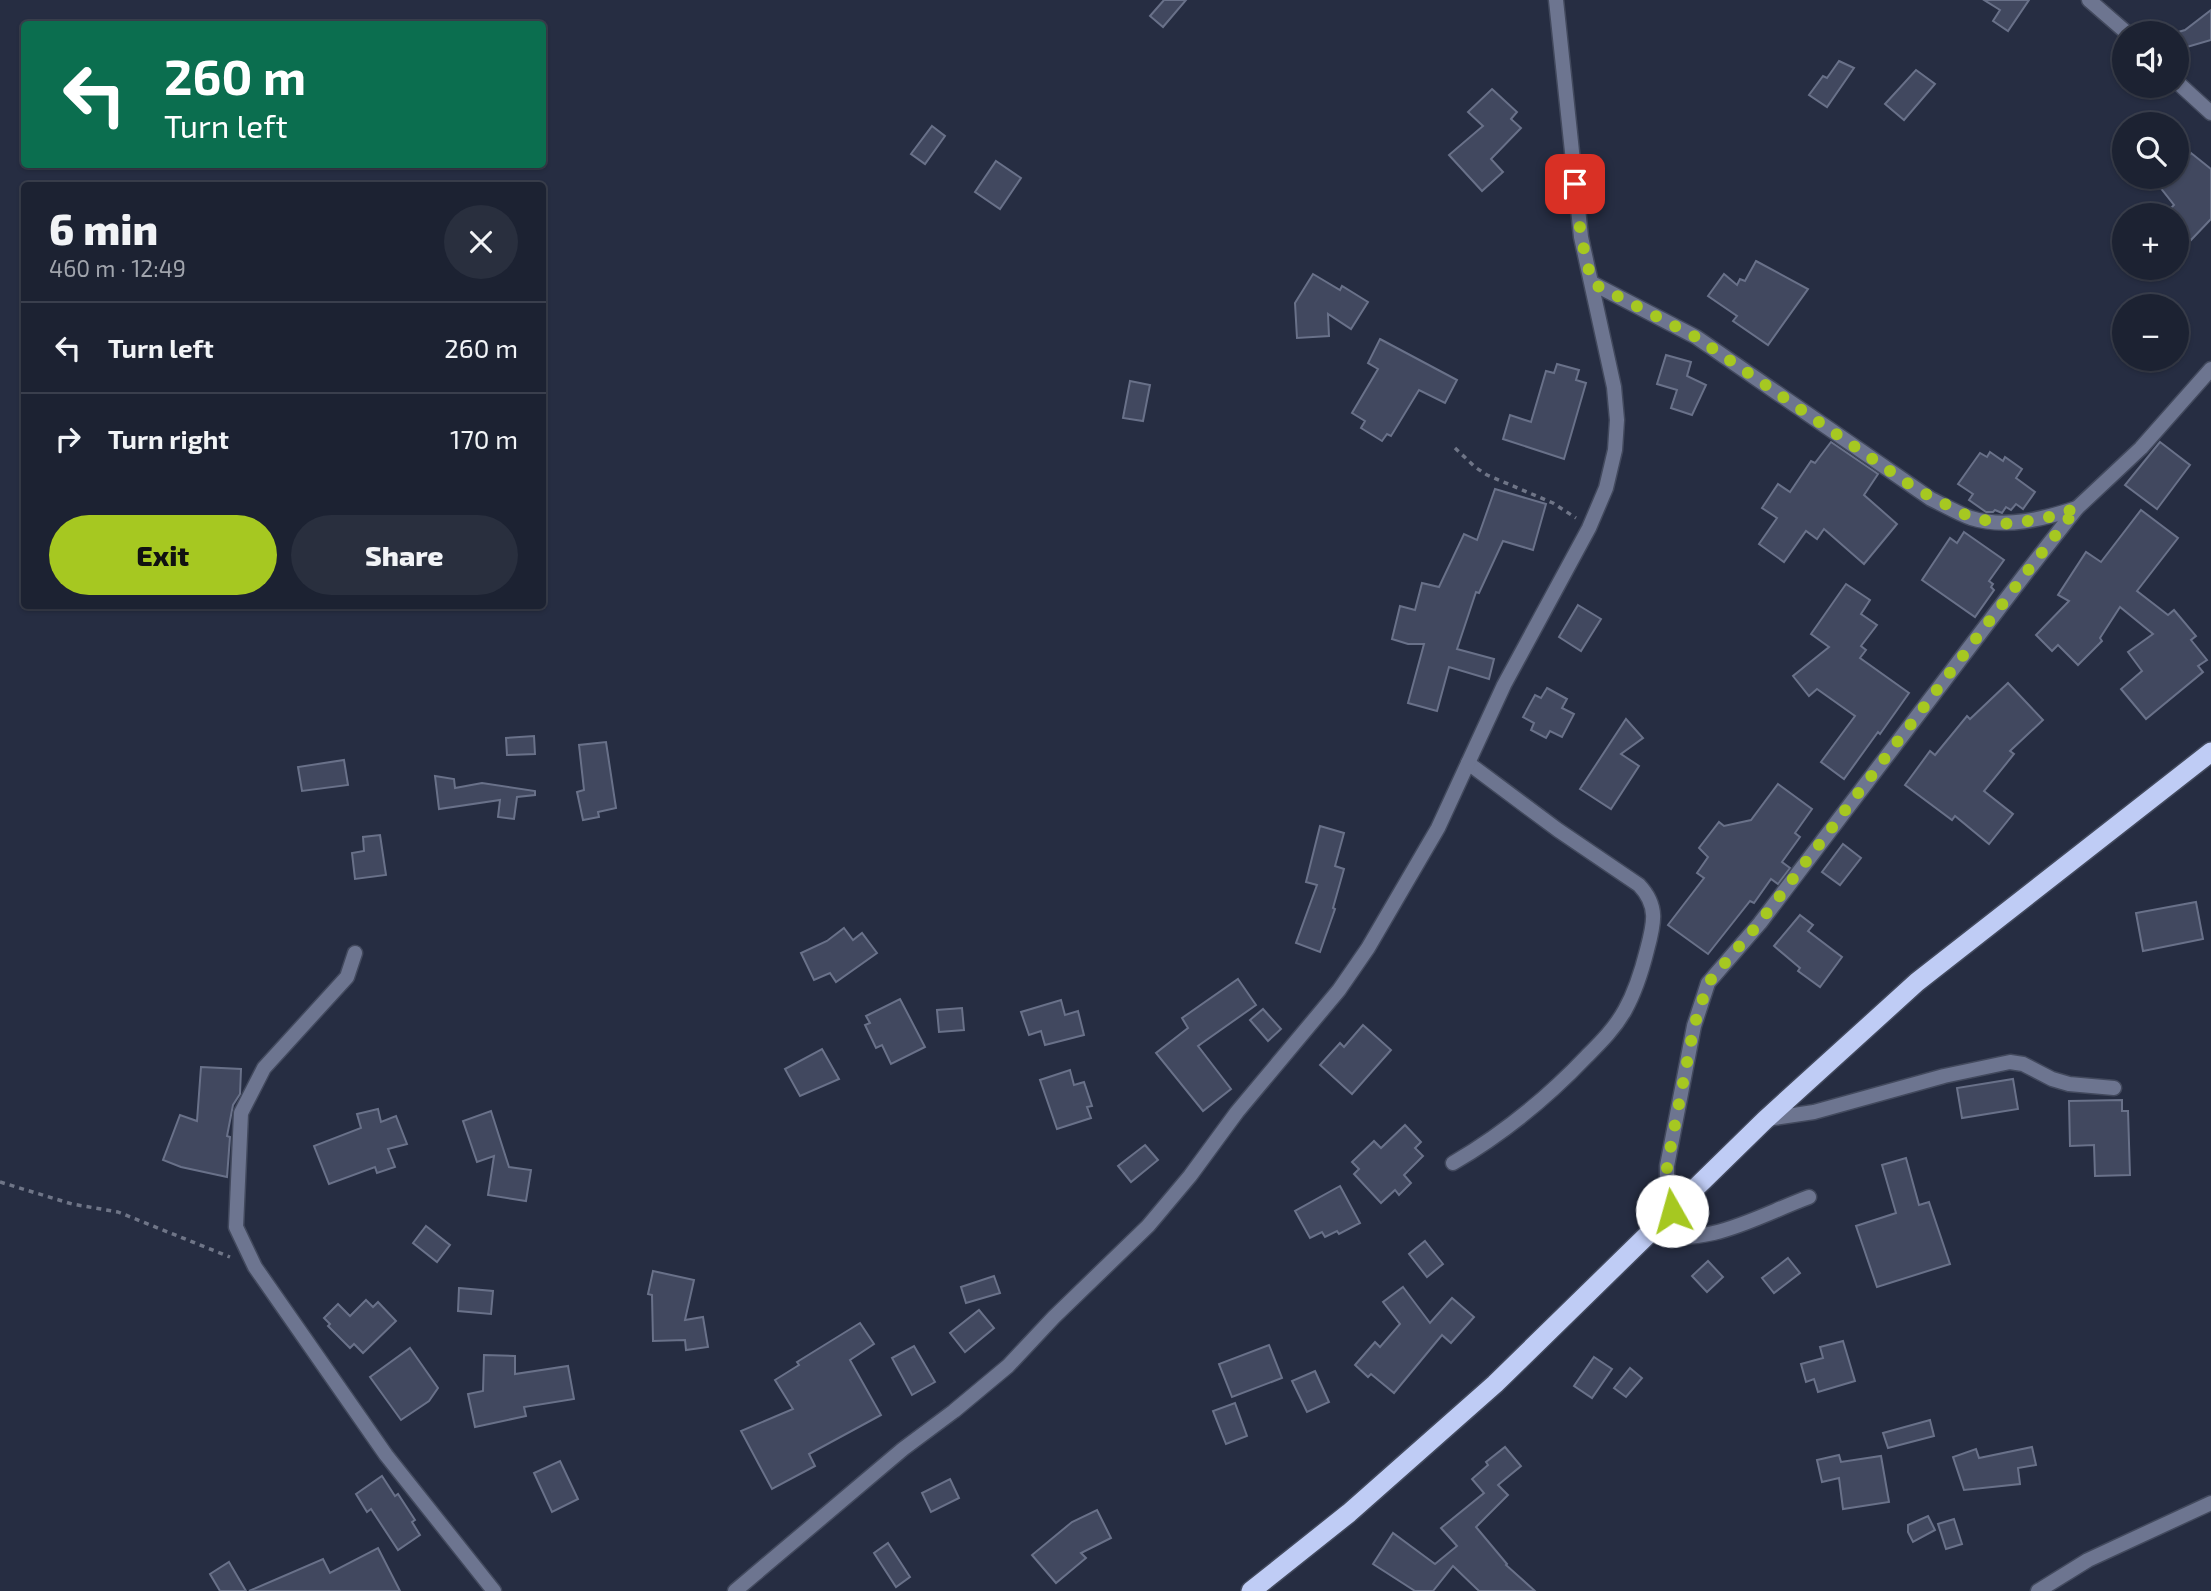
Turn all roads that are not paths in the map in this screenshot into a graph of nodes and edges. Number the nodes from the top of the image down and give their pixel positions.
1 (1556, 0) edge
2 (2089, 0) edge
3 (2113, 21) edge
4 (2189, 93) edge
5 (2211, 113) edge
6 (1592, 283) junction
7 (2211, 369) edge
8 (2077, 508) junction
9 (2211, 752) edge
10 (1468, 763) junction
11 (355, 953) dead end
12 (2114, 1088) dead end
13 (1765, 1120) junction
14 (1453, 1163) dead end
15 (1809, 1197) dead end
16 (1672, 1211) junction
17 (1649, 1233) junction
18 (2211, 1503) edge
19 (494, 1591) edge
20 (735, 1591) edge
21 (1251, 1591) edge
22 (2039, 1591) edge

1 - 6 street
2 - 3 street
4 - 5 street
6 - 8 street
6 - 10 street
7 - 8 street
8 - 16 street
9 - 13 highway
10 - 14 street
10 - 20 street
11 - 19 street
12 - 13 street
13 - 16 highway
15 - 17 street
16 - 17 highway
17 - 21 highway
18 - 22 street

